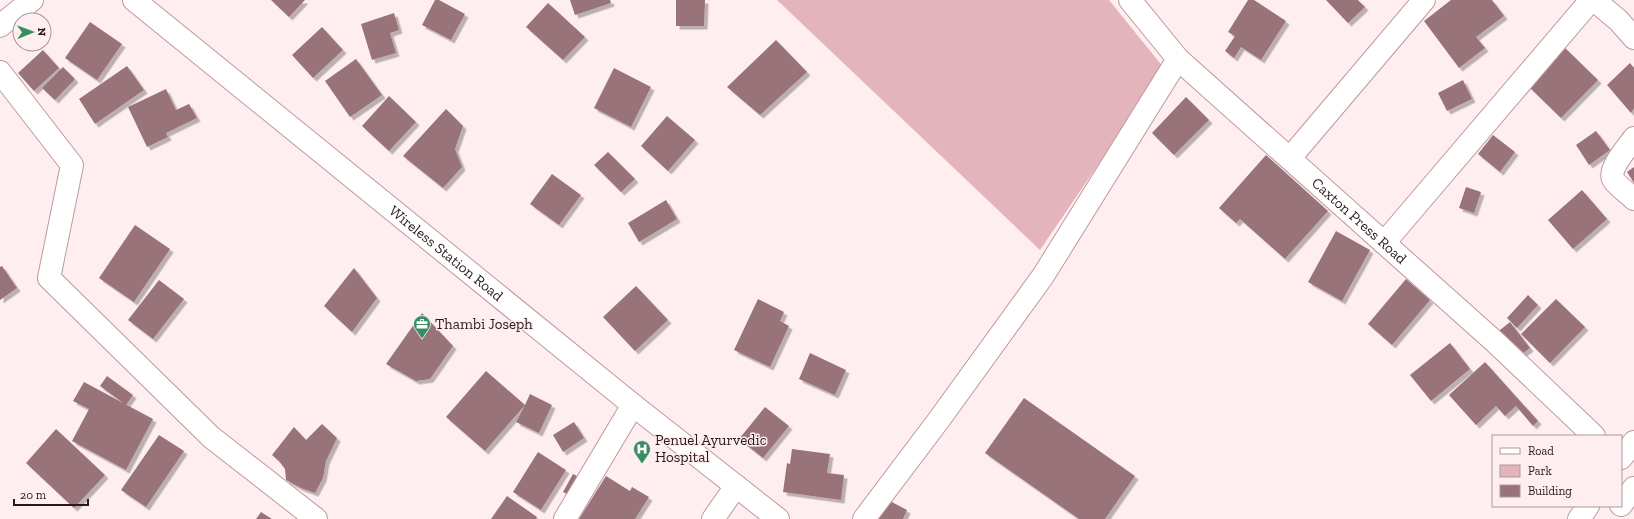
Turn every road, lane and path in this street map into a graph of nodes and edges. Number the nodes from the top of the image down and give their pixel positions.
1 (32, 0) edge
2 (134, 0) edge
3 (1130, 0) edge
4 (1424, 0) edge
5 (1591, 0) edge
6 (1594, 0) edge
7 (0, 26) edge
8 (1634, 38) edge
9 (1178, 59) junction
10 (0, 72) edge
11 (1634, 138) edge
12 (1290, 158) junction
13 (1634, 199) edge
14 (1384, 243) junction
15 (633, 405) junction
16 (1593, 435) edge
17 (1634, 442) edge
18 (1622, 457) edge
19 (736, 486) junction
20 (1634, 488) edge
21 (1622, 505) edge
22 (1587, 507) edge
23 (1620, 507) edge
24 (316, 519) edge
25 (565, 519) edge
26 (713, 519) edge
27 (778, 519) edge
28 (864, 519) edge
29 (1579, 519) edge
30 (1610, 519) edge

1 - 7 street
2 - 15 street, Wireless Station Road
3 - 9 street, Caxton Press Road
4 - 12 street
5 - 14 street
6 - 8 street
9 - 12 street, Caxton Press Road
9 - 28 street
10 - 24 street
11 - 13 street
12 - 14 street, Caxton Press Road
14 - 16 street, Caxton Press Road
15 - 19 street, Wireless Station Road
15 - 25 street
17 - 18 street
19 - 26 street
19 - 27 street, Wireless Station Road
20 - 21 street
22 - 29 street
23 - 30 street

